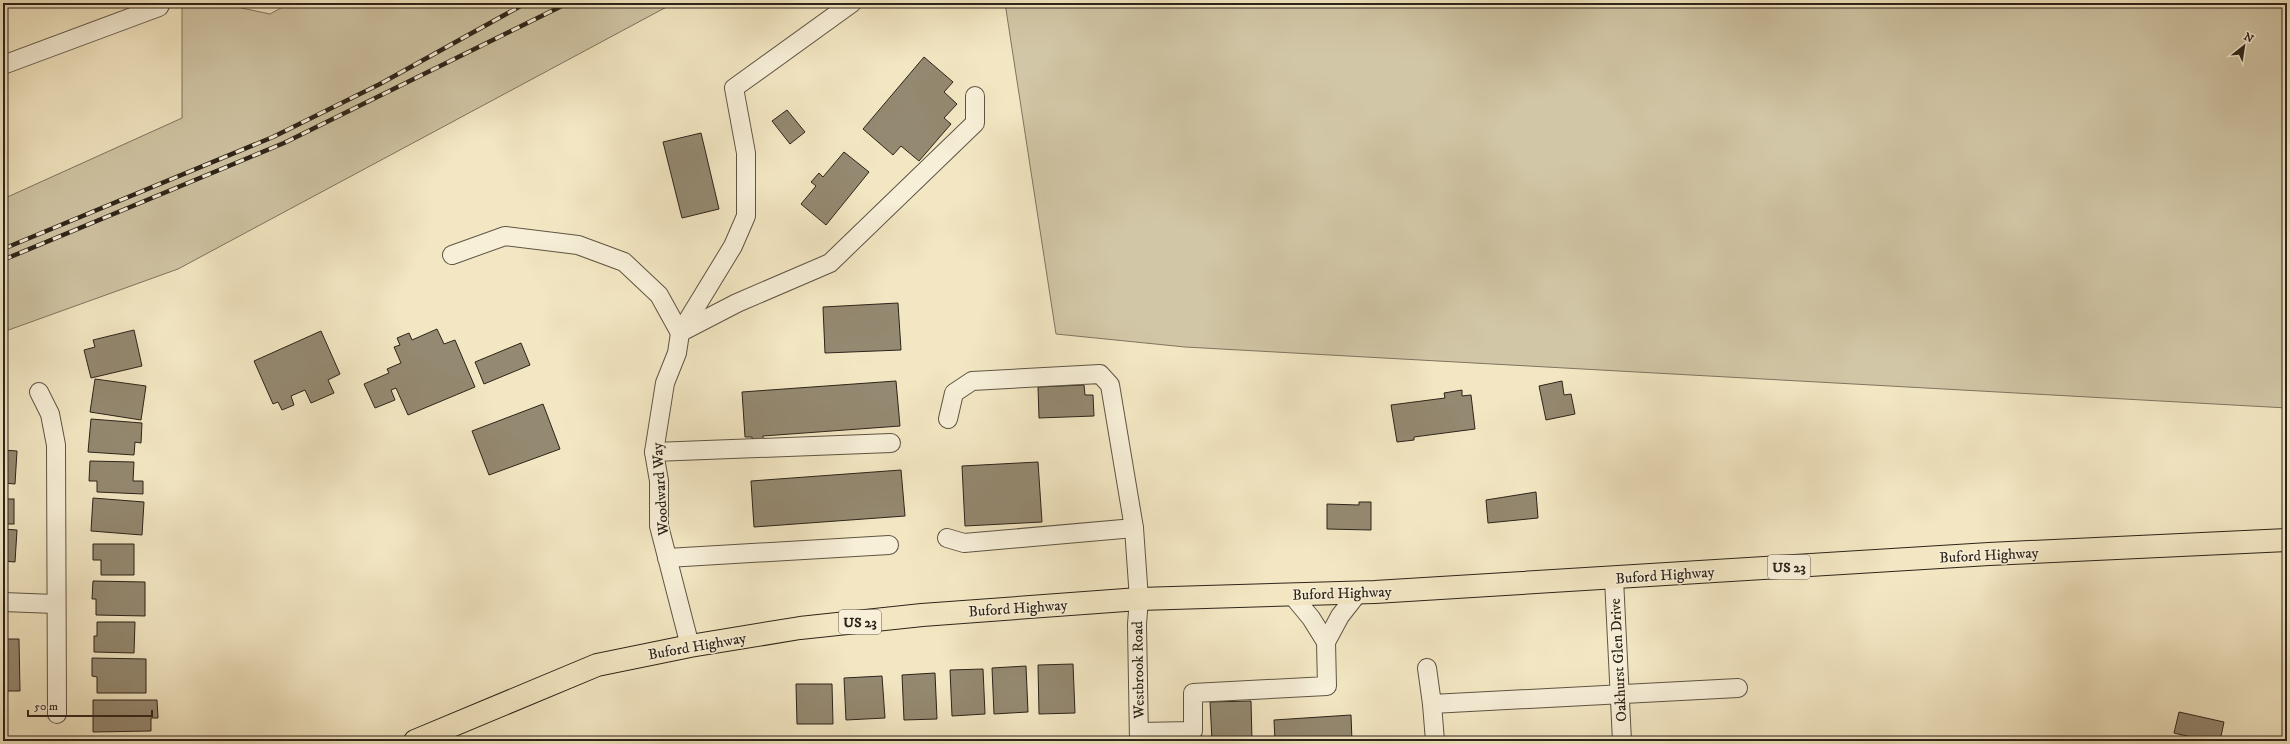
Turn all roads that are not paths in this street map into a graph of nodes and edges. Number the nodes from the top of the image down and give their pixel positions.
1 (161, 3) edge
2 (852, 3) edge
3 (3, 65) edge
4 (975, 96) dead end
5 (452, 255) dead end
6 (680, 333) junction
7 (39, 392) dead end
8 (948, 419) dead end
9 (891, 444) dead end
10 (654, 452) junction
11 (1134, 528) junction
12 (946, 538) dead end
13 (2287, 540) edge
14 (889, 545) dead end
15 (667, 558) junction
16 (1614, 579) junction
17 (1358, 593) junction
18 (1292, 595) junction
19 (1139, 599) junction
20 (3, 602) edge
21 (55, 604) junction
22 (1326, 642) junction
23 (690, 646) junction
24 (1428, 668) dead end
25 (1738, 688) dead end
26 (1619, 696) junction
27 (1432, 704) junction
28 (57, 714) dead end
29 (1139, 736) edge
30 (415, 741) edge
31 (1435, 741) edge
32 (1622, 741) edge

1 - 3 street
2 - 6 street
4 - 6 street
5 - 6 street
6 - 10 street, Woodward Way
7 - 21 street
8 - 11 street, Westbrook Road
9 - 10 street
10 - 15 street, Woodward Way
11 - 12 street
11 - 19 street, Westbrook Road
13 - 16 main road, Buford Highway / US 23
14 - 15 street
15 - 23 street, Woodward Way
16 - 17 main road, Buford Highway / US 23
16 - 26 street, Oakhurst Glen Drive
17 - 18 main road, Buford Highway / US 23
17 - 22 street
18 - 19 main road, Buford Highway / US 23
18 - 22 street
19 - 23 main road, Buford Highway / US 23
19 - 29 street, Westbrook Road
20 - 21 street
21 - 28 street
22 - 29 street
23 - 30 main road, Buford Highway / US 23
24 - 27 street
25 - 26 street
26 - 27 street
26 - 32 street, Oakhurst Glen Drive
27 - 31 street

